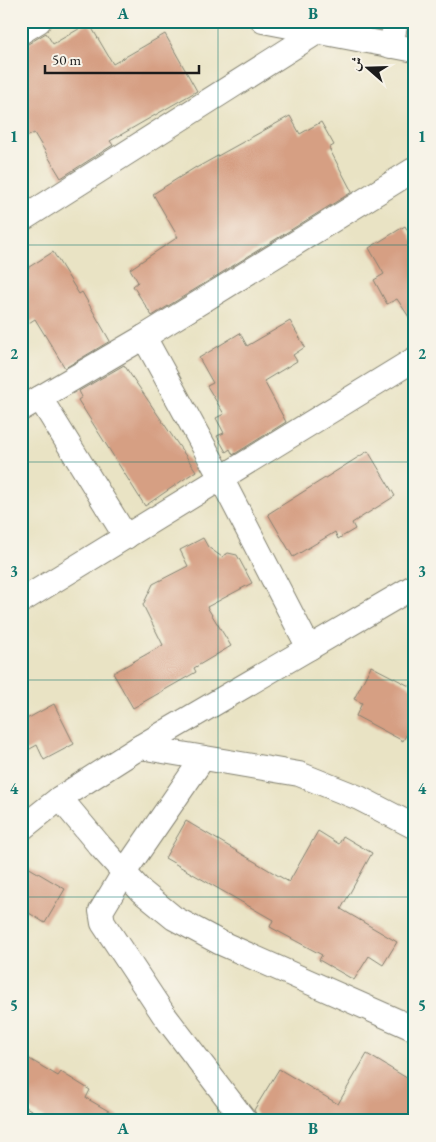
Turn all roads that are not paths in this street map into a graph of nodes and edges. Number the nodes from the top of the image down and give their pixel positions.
1 (39, 21) edge
2 (263, 21) edge
3 (396, 21) edge
4 (21, 32) edge
5 (317, 32) junction
6 (391, 46) junction
7 (415, 50) edge
8 (415, 169) edge
9 (21, 220) edge
10 (144, 337) junction
11 (415, 359) edge
12 (30, 404) edge
13 (222, 478) junction
14 (126, 537) junction
15 (415, 586) edge
16 (21, 601) edge
17 (309, 648) junction
18 (140, 747) junction
19 (203, 758) junction
20 (60, 798) junction
21 (415, 827) edge
22 (21, 829) edge
23 (124, 871) junction
24 (415, 1029) edge
25 (245, 1121) edge

1 - 4 street
2 - 5 street
3 - 6 street
5 - 6 street
5 - 9 street
6 - 7 street
8 - 10 street
10 - 12 street
10 - 13 street
11 - 13 street
12 - 14 street
13 - 14 street
13 - 17 street
14 - 16 street
15 - 17 street
17 - 18 street
18 - 19 street
18 - 20 street
19 - 21 street
19 - 23 street
20 - 22 street
20 - 23 street
23 - 24 street
23 - 25 street

